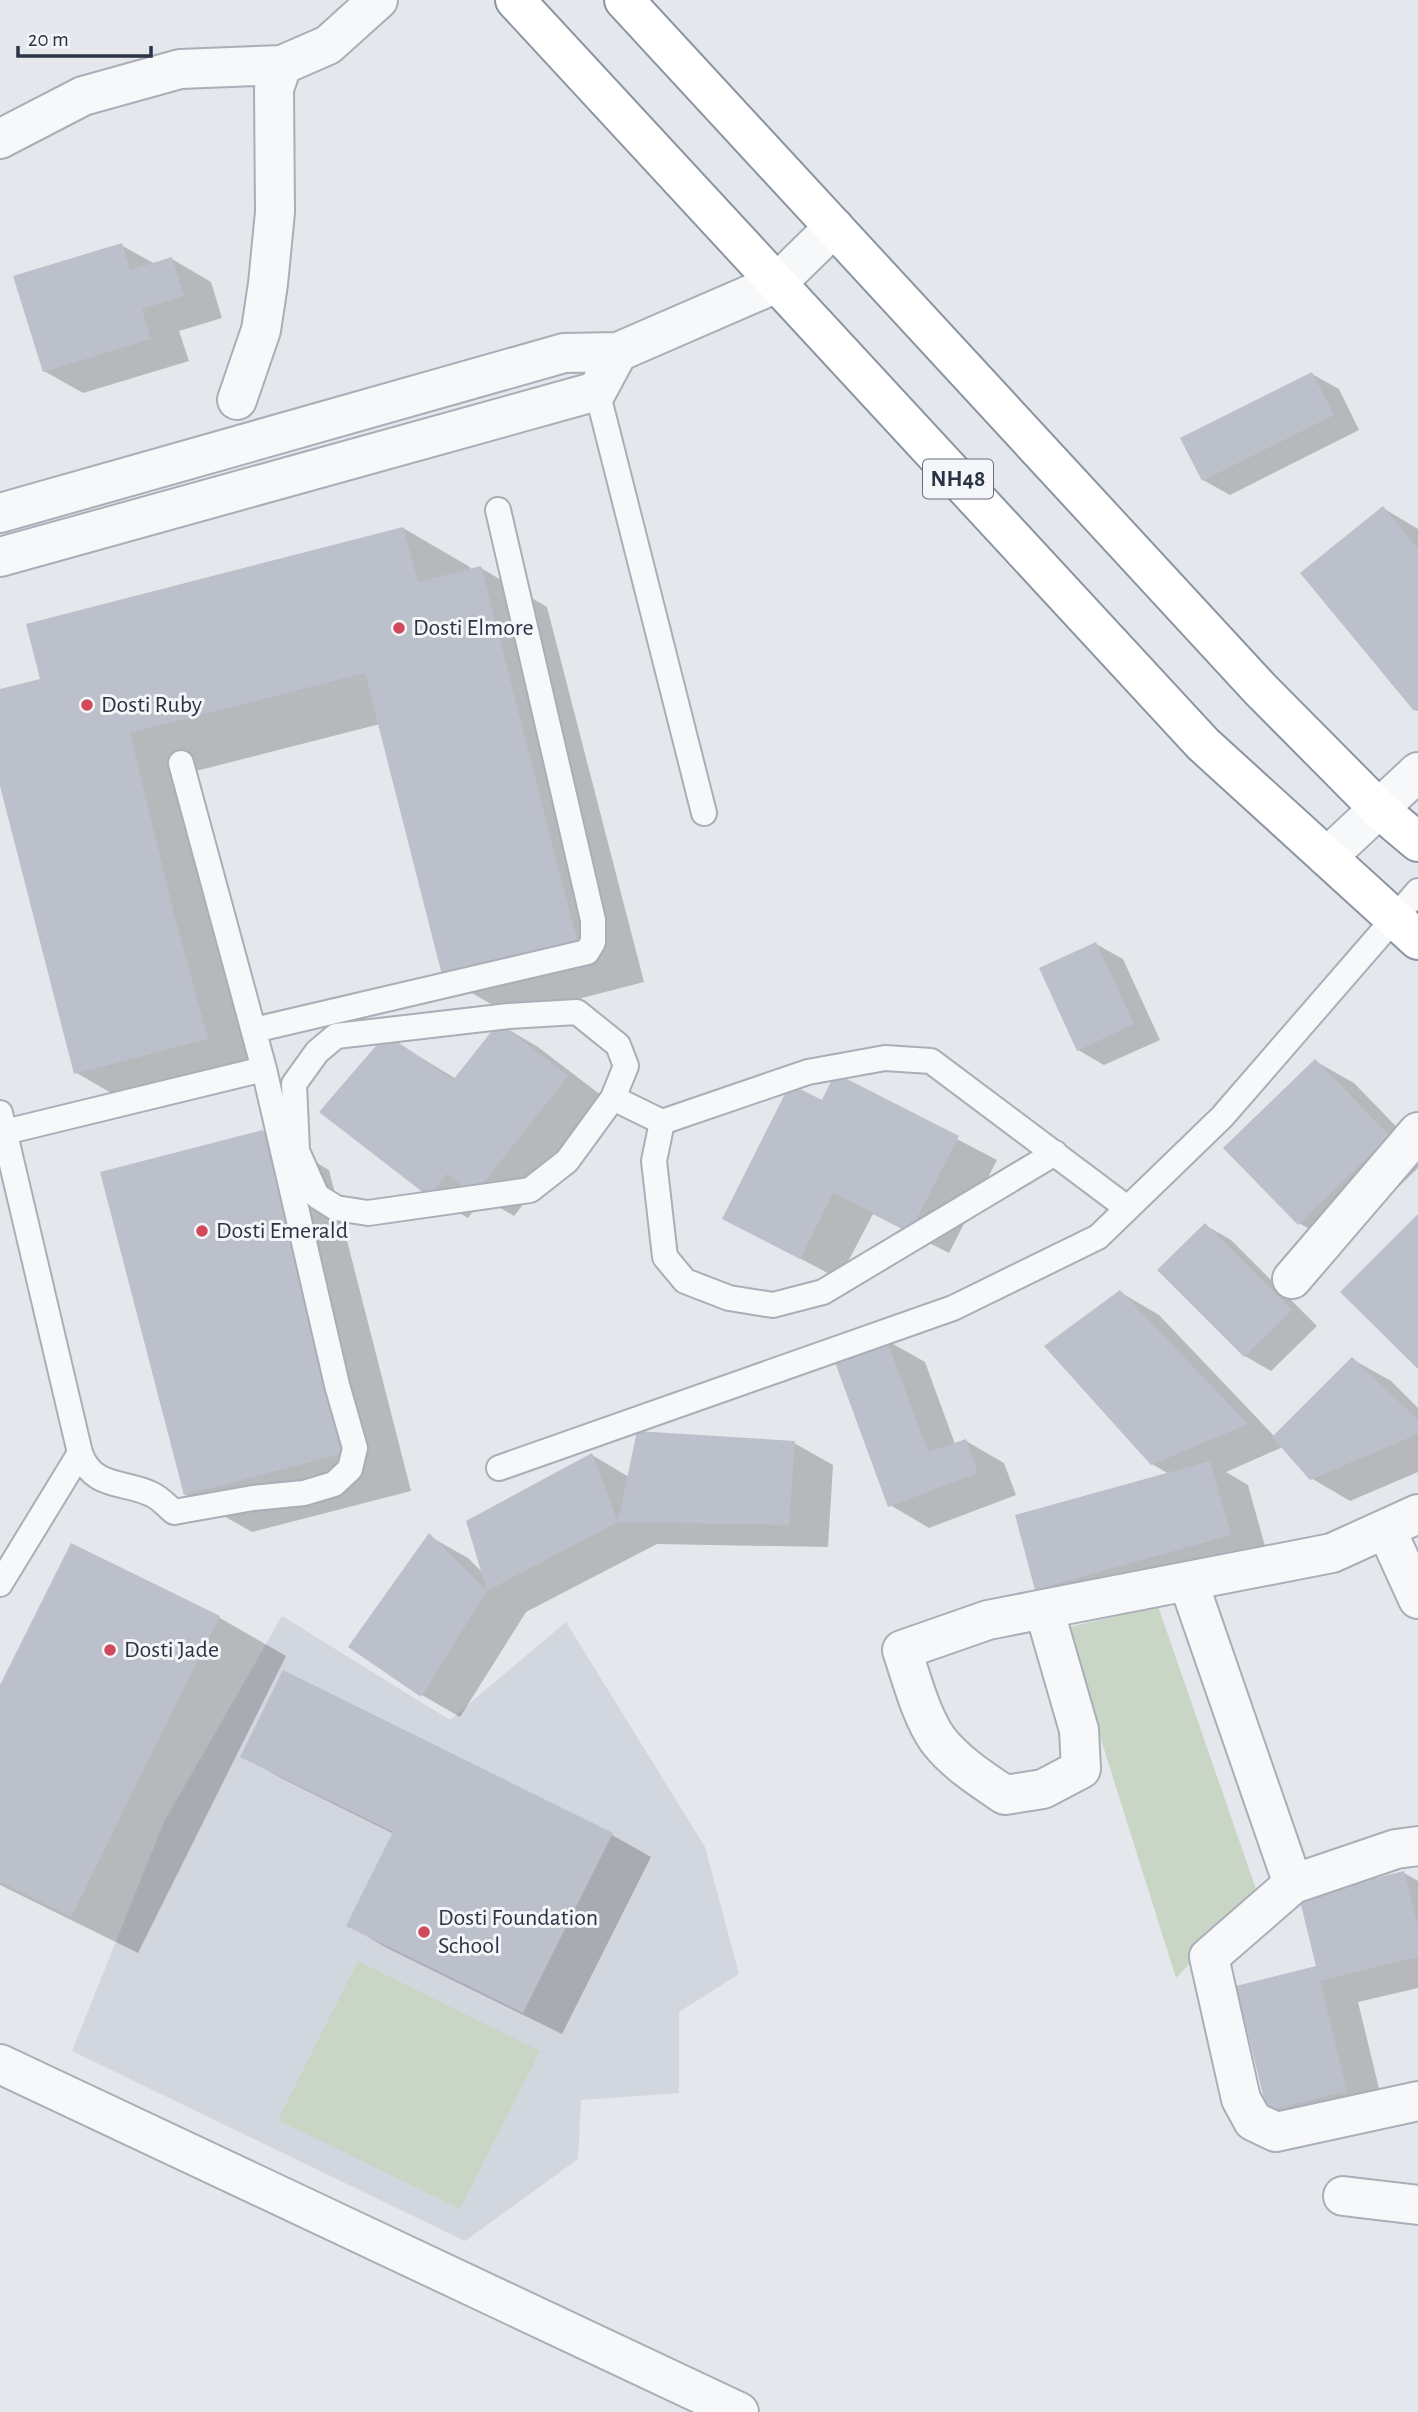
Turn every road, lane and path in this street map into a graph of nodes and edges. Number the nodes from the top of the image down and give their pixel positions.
1 (378, 0) edge
2 (515, 0) edge
3 (624, 0) edge
4 (282, 65) junction
5 (0, 139) edge
6 (834, 227) junction
7 (776, 283) junction
8 (618, 352) junction
9 (597, 391) junction
10 (237, 400) dead end
11 (498, 510) dead end
12 (0, 513) edge
13 (0, 557) edge
14 (180, 763) dead end
15 (1418, 772) edge
16 (1380, 810) junction
17 (704, 813) dead end
18 (1418, 842) edge
19 (1327, 857) junction
20 (1410, 916) edge
21 (254, 1030) junction
22 (264, 1069) junction
23 (613, 1098) junction
24 (2, 1122) edge
25 (662, 1122) junction
26 (1418, 1132) edge
27 (1055, 1153) junction
28 (1128, 1208) junction
29 (1292, 1279) dead end
30 (80, 1453) junction
31 (499, 1468) dead end
32 (1402, 1522) edge
33 (1188, 1581) junction
34 (0, 1584) edge
35 (1418, 1599) edge
36 (1044, 1609) junction
37 (1418, 1846) edge
38 (1293, 1884) junction
39 (0, 2064) edge
40 (1418, 2101) edge
41 (1343, 2196) dead end
42 (1418, 2205) edge
43 (740, 2412) edge

1 - 4 street
2 - 7 highway, NH48
3 - 6 highway
4 - 5 street
4 - 10 street
6 - 7 street
6 - 16 highway
7 - 8 street
7 - 19 highway, NH48
8 - 9 street
8 - 12 street
9 - 13 street
9 - 17 lane
11 - 21 lane
14 - 21 lane
15 - 16 street
16 - 18 highway
16 - 19 street
19 - 20 highway, NH48
20 - 28 lane
21 - 22 lane
22 - 24 lane
22 - 30 lane
23 - 23 lane
23 - 25 lane
24 - 30 lane
25 - 27 lane
25 - 27 lane
26 - 29 street
27 - 28 lane
28 - 31 lane
30 - 34 lane
32 - 33 street
32 - 35 street
33 - 36 street
33 - 38 street
36 - 36 street
37 - 38 street
38 - 40 street
39 - 43 street
41 - 42 street

